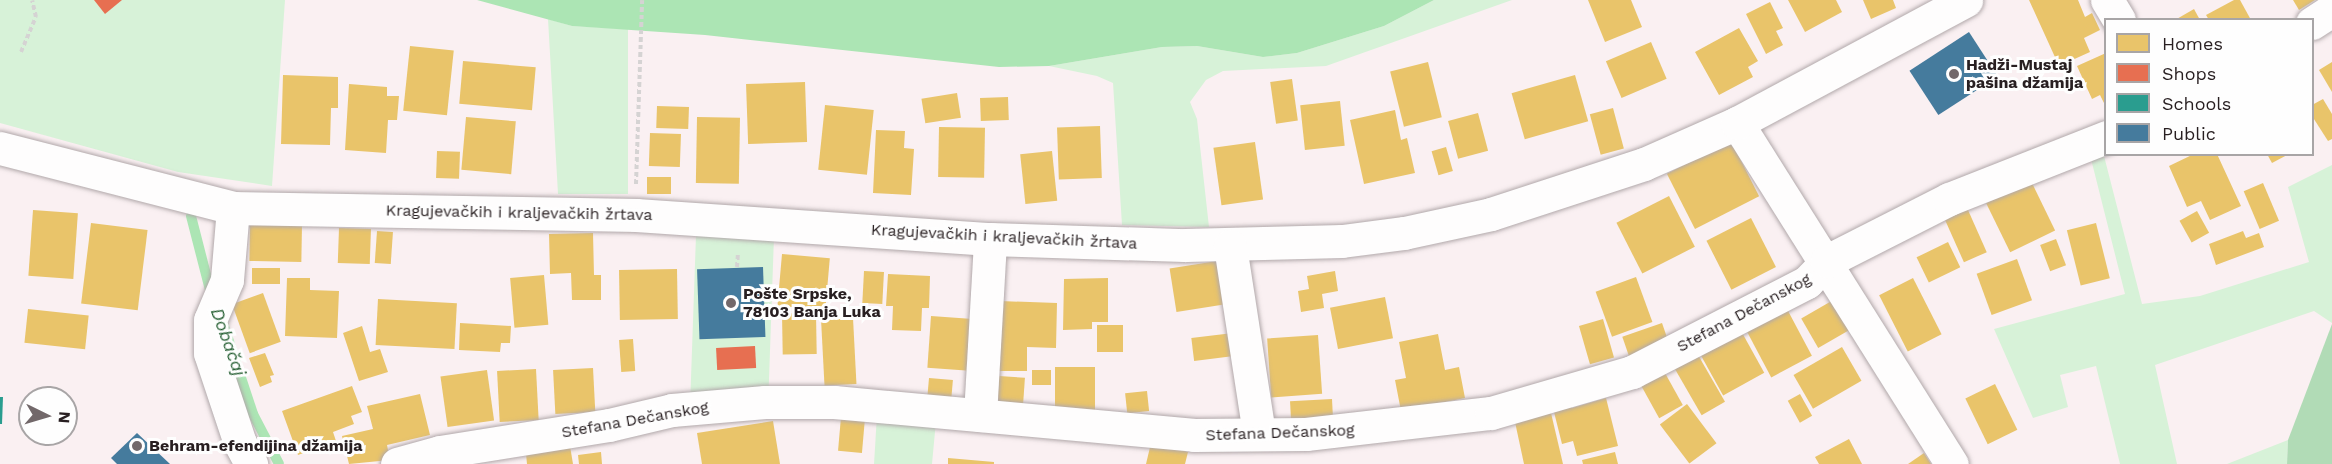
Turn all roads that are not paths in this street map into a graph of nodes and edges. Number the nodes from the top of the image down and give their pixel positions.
1 (1966, 0) edge
2 (2107, 0) edge
3 (2332, 10) edge
4 (2118, 18) edge
5 (2314, 21) edge
6 (1737, 123) junction
7 (2104, 138) edge
8 (0, 148) edge
9 (232, 208) junction
10 (990, 239) junction
11 (1230, 246) junction
12 (1827, 261) junction
13 (980, 415) junction
14 (1259, 433) junction
15 (251, 464) edge
16 (398, 464) edge
17 (1952, 464) edge

1 - 6 street, Kragujevačkih i kraljevačkih žrtava
2 - 4 street
3 - 5 street
6 - 11 street, Kragujevačkih i kraljevačkih žrtava
6 - 12 street
7 - 12 street, Stefana Dečanskog
8 - 9 street, Kragujevačkih i kraljevačkih žrtava
9 - 10 street, Kragujevačkih i kraljevačkih žrtava
9 - 15 street
10 - 11 street, Kragujevačkih i kraljevačkih žrtava
10 - 13 street
11 - 14 street
12 - 14 street, Stefana Dečanskog
12 - 17 street
13 - 14 street, Stefana Dečanskog
13 - 16 street, Stefana Dečanskog

